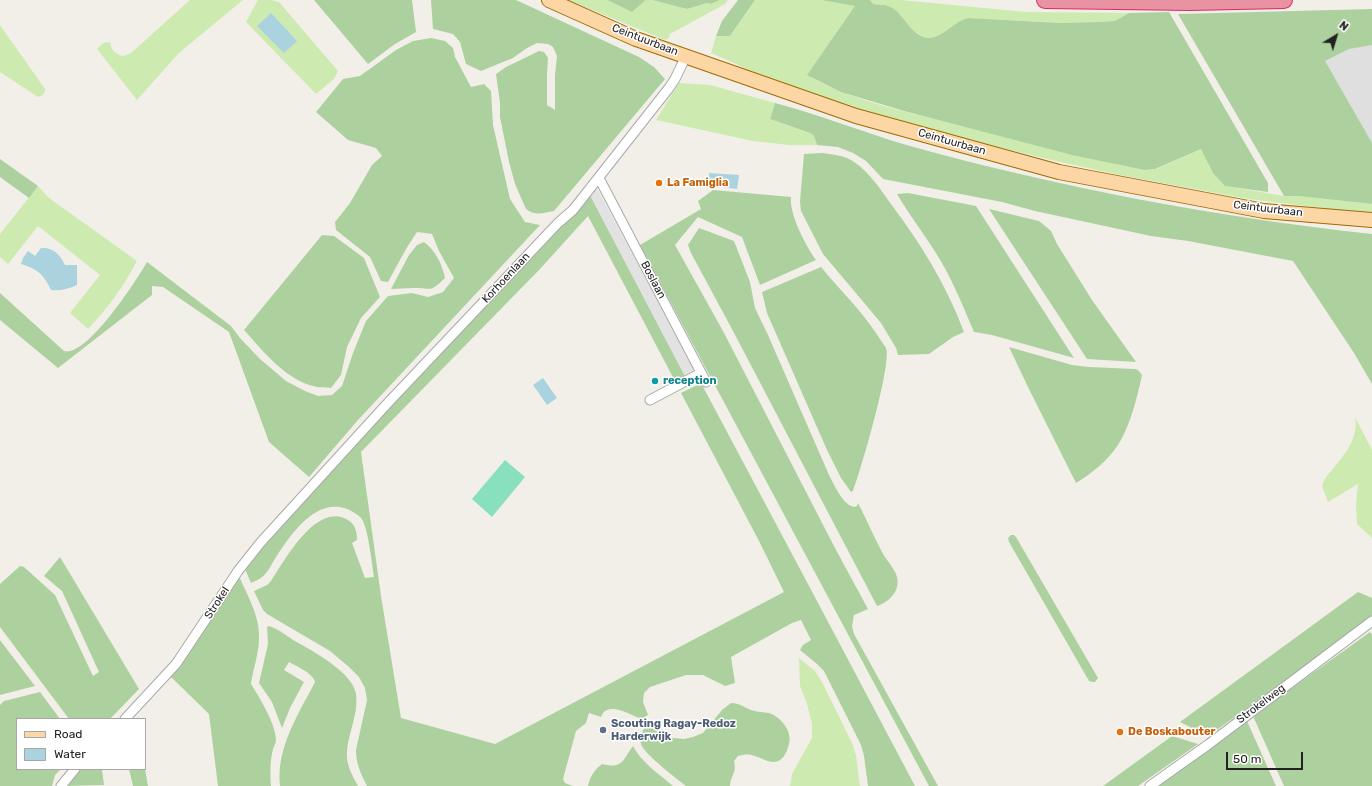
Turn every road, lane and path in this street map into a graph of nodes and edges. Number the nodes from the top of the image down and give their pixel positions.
1 (548, 0) edge
2 (1045, 0) edge
3 (1284, 0) edge
4 (686, 56) junction
5 (599, 178) junction
6 (1372, 220) edge
7 (701, 373) junction
8 (706, 382) dead end
9 (650, 400) dead end
10 (309, 488) joint
11 (1372, 621) edge
12 (126, 718) edge
13 (74, 770) edge
14 (61, 786) edge
15 (1150, 786) edge

1 - 4 main road, Ceintuurbaan
2 - 3 highway
4 - 5 street, Korhoenlaan
4 - 6 main road, Ceintuurbaan
5 - 7 street, Boslaan
5 - 10 street, Korhoenlaan
7 - 8 street, Boslaan
7 - 9 street
10 - 12 street, Strokel
11 - 15 street, Strokelweg
13 - 14 street

